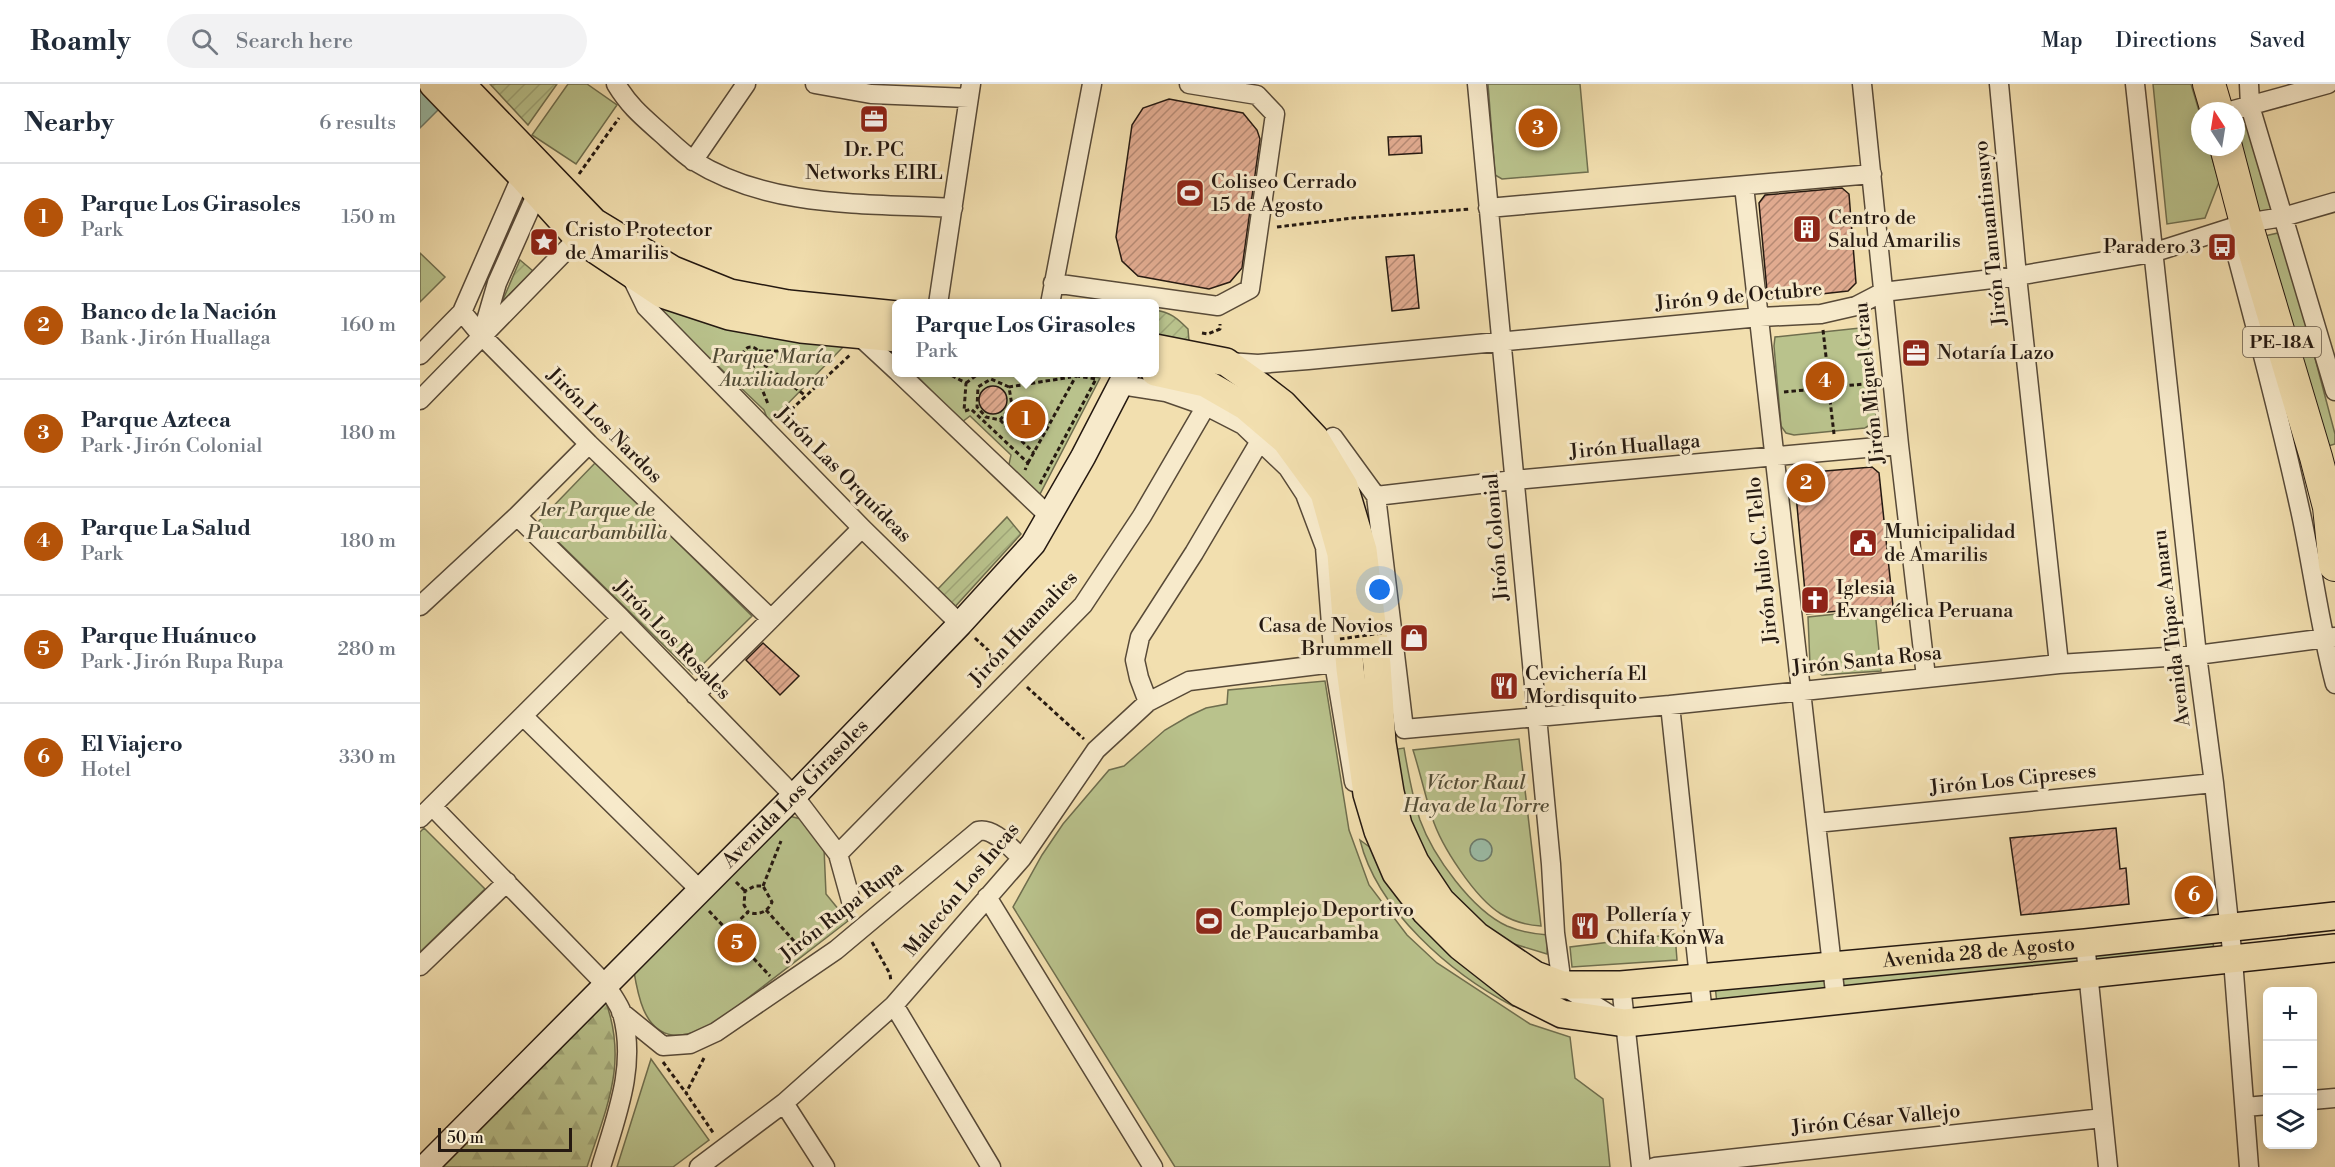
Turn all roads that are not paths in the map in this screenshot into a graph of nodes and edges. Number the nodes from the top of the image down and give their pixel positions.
1 (433, 84) edge
2 (616, 84) edge
3 (746, 84) edge
4 (815, 84) edge
5 (1092, 84) edge
6 (1189, 84) edge
7 (1477, 84) edge
8 (1862, 84) edge
9 (1999, 84) edge
10 (2135, 84) edge
11 (2209, 84) edge
12 (2249, 84) edge
13 (2328, 84) edge
14 (1257, 89) edge
15 (970, 91) edge
16 (469, 102) edge
17 (2214, 102) edge
18 (2250, 106) junction
19 (2245, 107) edge
20 (2227, 156) edge
21 (693, 161) junction
22 (1872, 174) junction
23 (533, 175) junction
24 (1744, 186) junction
25 (2335, 202) edge
26 (953, 208) junction
27 (1488, 208) junction
28 (2283, 217) junction
29 (2238, 226) junction
30 (578, 238) junction
31 (2152, 253) junction
32 (629, 273) junction
33 (2017, 276) junction
34 (1053, 283) junction
35 (1883, 292) junction
36 (939, 299) edge
37 (1051, 299) edge
38 (462, 312) junction
39 (892, 314) edge
40 (1760, 317) junction
41 (2326, 330) edge
42 (481, 335) junction
43 (860, 337) junction
44 (892, 338) edge
45 (1501, 343) junction
46 (1159, 349) edge
47 (420, 355) edge
48 (1226, 362) junction
49 (892, 366) edge
50 (1159, 373) edge
51 (903, 377) edge
52 (1124, 379) edge
53 (2335, 391) edge
54 (420, 400) edge
55 (1206, 406) junction
56 (1333, 437) dead end
57 (1260, 441) junction
58 (589, 444) junction
59 (1899, 445) junction
60 (2326, 454) edge
61 (1774, 457) junction
62 (1514, 480) junction
63 (1376, 496) junction
64 (517, 516) junction
65 (1049, 516) junction
66 (862, 528) junction
67 (2334, 549) edge
68 (421, 601) edge
69 (621, 618) junction
70 (770, 618) junction
71 (960, 624) junction
72 (2329, 638) edge
73 (2197, 655) junction
74 (1334, 663) junction
75 (2059, 664) junction
76 (1926, 678) junction
77 (2335, 684) edge
78 (1801, 690) junction
79 (695, 695) junction
80 (1149, 702) junction
81 (1670, 705) junction
82 (523, 716) junction
83 (1537, 716) junction
84 (2214, 783) junction
85 (794, 796) junction
86 (426, 812) edge
87 (1816, 823) junction
88 (1386, 850) junction
89 (837, 854) junction
90 (1022, 858) junction
91 (507, 882) junction
92 (987, 897) junction
93 (704, 900) junction
94 (851, 901) dead end
95 (2335, 916) edge
96 (2229, 928) junction
97 (2085, 943) junction
98 (2335, 948) edge
99 (2233, 960) junction
100 (1832, 965) junction
101 (420, 966) edge
102 (2088, 975) junction
103 (1700, 978) junction
104 (1562, 984) junction
105 (606, 985) junction
106 (1621, 985) junction
107 (1836, 1001) junction
108 (894, 1005) junction
109 (621, 1012) junction
110 (1703, 1015) junction
111 (1625, 1023) junction
112 (2335, 1098) edge
113 (2317, 1100) edge
114 (784, 1103) junction
115 (2263, 1105) edge
116 (2245, 1107) junction
117 (2103, 1118) junction
118 (425, 1167) edge
119 (601, 1167) edge
120 (699, 1167) edge
121 (825, 1167) edge
122 (991, 1167) edge
123 (1153, 1167) edge
124 (1641, 1167) edge
125 (1654, 1167) edge
126 (2108, 1167) edge
127 (2249, 1167) edge

1 - 16 main road
2 - 21 street
3 - 21 street
4 - 15 street
5 - 34 street
6 - 14 street
7 - 27 street, Jirón Colonial
8 - 22 street, Jirón Miguel Grau
9 - 33 street, Jirón Tanuantinsuyo
10 - 31 street, Avenida Túpac Amaru
11 - 17 highway
12 - 18 street
13 - 18 street
14 - 34 street
15 - 26 street
16 - 23 main road
18 - 19 street
18 - 28 street
20 - 29 highway, PE-18A
21 - 26 street
22 - 24 street
22 - 35 street, Jirón Miguel Grau
23 - 30 main road
23 - 38 street
23 - 39 main road
23 - 42 street
24 - 27 street
24 - 40 street, Jirón Julio C. Tello
25 - 28 street
26 - 36 street
27 - 45 street, Jirón Colonial
28 - 29 street
28 - 41 street
29 - 31 street, Jirón 9 de Octubre
29 - 60 highway, PE-18A
29 - 72 street
30 - 32 main road
30 - 42 street
31 - 33 street, Jirón 9 de Octubre
31 - 73 street, Avenida Túpac Amaru
32 - 43 main road
32 - 66 street, Jirón Las Orquídeas
33 - 35 street, Jirón 9 de Octubre
33 - 75 street, Jirón Tanuantinsuyo
34 - 37 street
35 - 40 street, Jirón 9 de Octubre
35 - 59 street, Jirón Miguel Grau
38 - 42 street, Jirón Los Nardos
38 - 47 street
40 - 45 street, Jirón 9 de Octubre
40 - 61 street, Jirón Julio C. Tello
41 - 53 street
42 - 54 street
42 - 58 street, Jirón Los Nardos
43 - 44 main road
43 - 49 street
45 - 48 street, Jirón 9 de Octubre
45 - 62 street, Jirón Colonial
46 - 48 main road
48 - 104 main road, Avenida 28 de Agosto
50 - 88 main road, Avenida 28 de Agosto
51 - 65 street
52 - 55 street
52 - 65 main road, Avenida Los Girasoles
55 - 57 street
55 - 89 street, Jirón Huamalies
56 - 63 street
57 - 74 street
57 - 80 street
58 - 64 street
58 - 70 street, Jirón Los Nardos
59 - 61 street, Jirón Huallaga
59 - 76 street, Jirón Miguel Grau
60 - 67 highway, PE-18A
61 - 62 street, Jirón Huallaga
61 - 78 street, Jirón Julio C. Tello
62 - 63 street, Jirón Huallaga
62 - 83 street, Jirón Colonial
63 - 83 street, Jirón Santa Rosa
64 - 68 street
64 - 69 street, Jirón Los Rosales
65 - 71 main road, Avenida Los Girasoles
66 - 70 street
66 - 71 street, Jirón Las Orquídeas
69 - 79 street, Jirón Los Rosales
69 - 82 street
70 - 79 street
71 - 85 main road, Avenida Los Girasoles
72 - 73 street, Jirón Santa Rosa
72 - 77 street
73 - 75 street, Jirón Santa Rosa
73 - 84 street, Avenida Túpac Amaru
74 - 80 street, Malecón Los Incas
74 - 88 street
75 - 76 street, Jirón Santa Rosa
76 - 78 street, Jirón Santa Rosa
78 - 81 street, Jirón Santa Rosa
78 - 87 street, Jirón Julio C. Tello
79 - 85 street, Jirón Los Rosales
80 - 90 street, Malecón Los Incas
81 - 83 street, Jirón Santa Rosa
81 - 103 street
82 - 86 street
82 - 93 street
83 - 104 street, Jirón Colonial
84 - 87 street, Jirón Los Cipreses
84 - 96 street, Avenida Túpac Amaru
85 - 89 street, Jirón Los Rosales
85 - 93 main road, Avenida Los Girasoles
86 - 91 street
87 - 100 street, Jirón Julio C. Tello
88 - 111 main road, Avenida 28 de Agosto
89 - 94 street, Jirón Los Rosales
90 - 92 street, Malecón Los Incas
90 - 109 street, Jirón Rupa Rupa
91 - 101 street
91 - 105 street
92 - 108 street, Malecón Los Incas
92 - 123 street
93 - 105 main road, Avenida Los Girasoles
95 - 96 main road, Avenida 28 de Agosto
96 - 97 main road, Avenida 28 de Agosto
96 - 99 street, Avenida Túpac Amaru
97 - 100 main road, Avenida 28 de Agosto
97 - 102 street
98 - 99 main road, Avenida 28 de Agosto
99 - 102 main road, Avenida 28 de Agosto
99 - 116 street, Avenida Túpac Amaru
100 - 103 main road, Avenida 28 de Agosto
100 - 107 street, Jirón Julio C. Tello
102 - 107 main road, Avenida 28 de Agosto
102 - 117 street
103 - 106 main road, Avenida 28 de Agosto
103 - 110 street
104 - 106 main road, Avenida 28 de Agosto
104 - 111 street
105 - 109 street
105 - 118 main road, Avenida Los Girasoles
106 - 111 street
107 - 110 main road, Avenida 28 de Agosto
108 - 114 street, Malecón Los Incas
108 - 122 street
109 - 119 street
110 - 111 main road, Avenida 28 de Agosto
111 - 124 street
112 - 113 street
114 - 120 street, Malecón Los Incas
114 - 121 street
115 - 116 street
116 - 127 street, Avenida Túpac Amaru
117 - 125 street, Jirón César Vallejo
117 - 126 street

